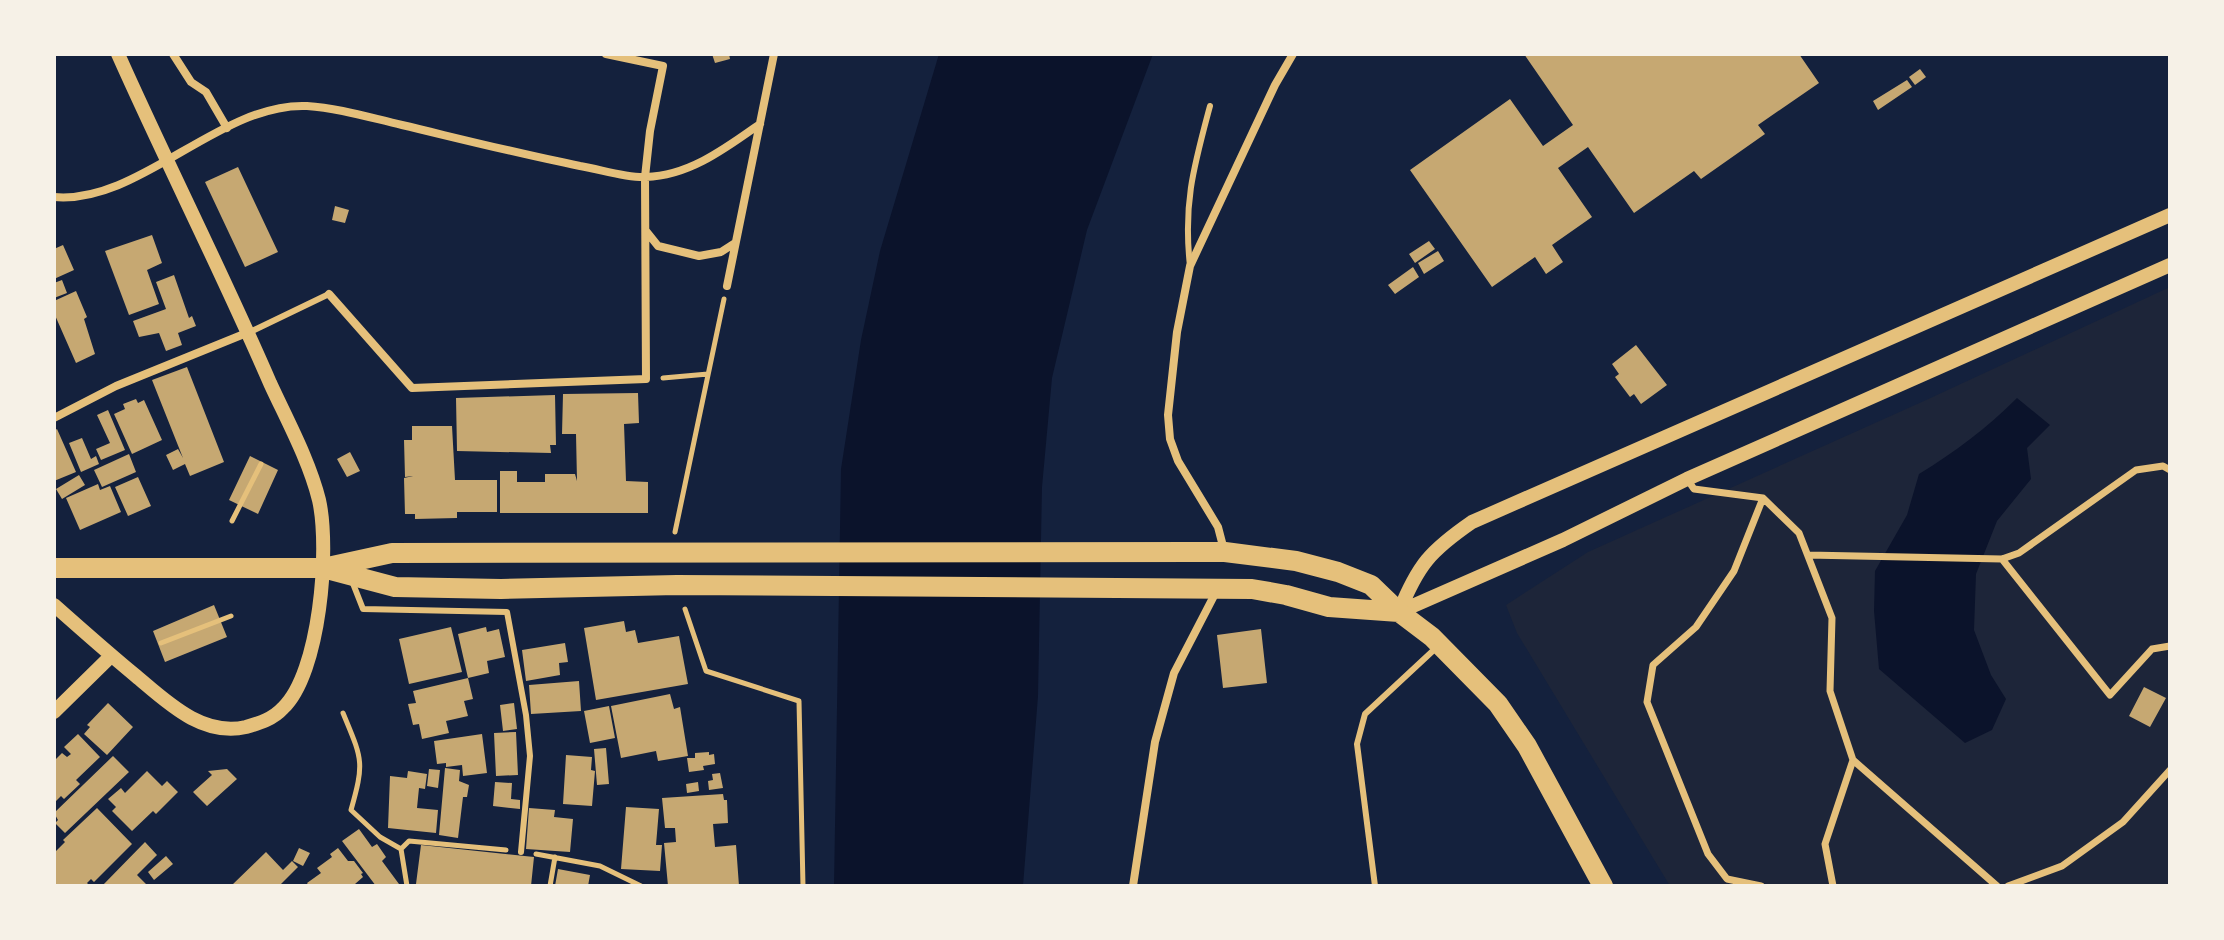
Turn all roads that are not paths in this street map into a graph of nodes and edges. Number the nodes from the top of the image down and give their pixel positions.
1 (118, 54) edge
2 (173, 54) edge
3 (606, 54) edge
4 (774, 54) edge
5 (1293, 54) edge
6 (1210, 106) dead end
7 (760, 124) junction
8 (227, 128) junction
9 (166, 160) junction
10 (645, 177) junction
11 (54, 197) edge
12 (2170, 215) edge
13 (646, 231) junction
14 (735, 243) junction
15 (2170, 265) edge
16 (1190, 266) junction
17 (727, 286) road end
18 (329, 294) joint
19 (249, 332) junction
20 (54, 418) edge
21 (2170, 470) edge
22 (1687, 479) junction
23 (1763, 498) junction
24 (1225, 552) junction
25 (1808, 555) junction
26 (2002, 559) junction
27 (54, 568) edge
28 (323, 568) junction
29 (349, 575) junction
30 (1218, 589) junction
31 (54, 605) edge
32 (1399, 612) junction
33 (1440, 644) junction
34 (2170, 646) edge
35 (111, 656) junction
36 (54, 712) edge
37 (1853, 760) junction
38 (2170, 770) edge
39 (521, 852) dead end
40 (1133, 886) edge
41 (1375, 886) edge
42 (1603, 886) edge
43 (1761, 886) edge
44 (1833, 886) edge
45 (1997, 886) edge
46 (2008, 886) edge

1 - 9 street
2 - 8 street
3 - 10 street
4 - 7 street
5 - 16 street
6 - 16 lane
7 - 10 street
7 - 14 street
8 - 9 street
8 - 10 street
9 - 11 street
9 - 19 street
10 - 13 street
12 - 32 street
13 - 14 street
13 - 18 street
14 - 17 street
15 - 22 street
16 - 24 street
18 - 19 lane
19 - 20 street
19 - 28 street
21 - 26 street
22 - 23 street
22 - 32 street
23 - 25 street
23 - 43 street
24 - 28 main road
24 - 32 main road
25 - 26 street
25 - 37 street
26 - 34 street
27 - 28 main road
28 - 29 main road
28 - 35 street
29 - 30 main road
29 - 39 lane
30 - 32 main road
30 - 40 street
31 - 35 street
32 - 33 main road
33 - 41 lane
33 - 42 main road
35 - 36 street
37 - 44 street
37 - 45 street
38 - 46 street

